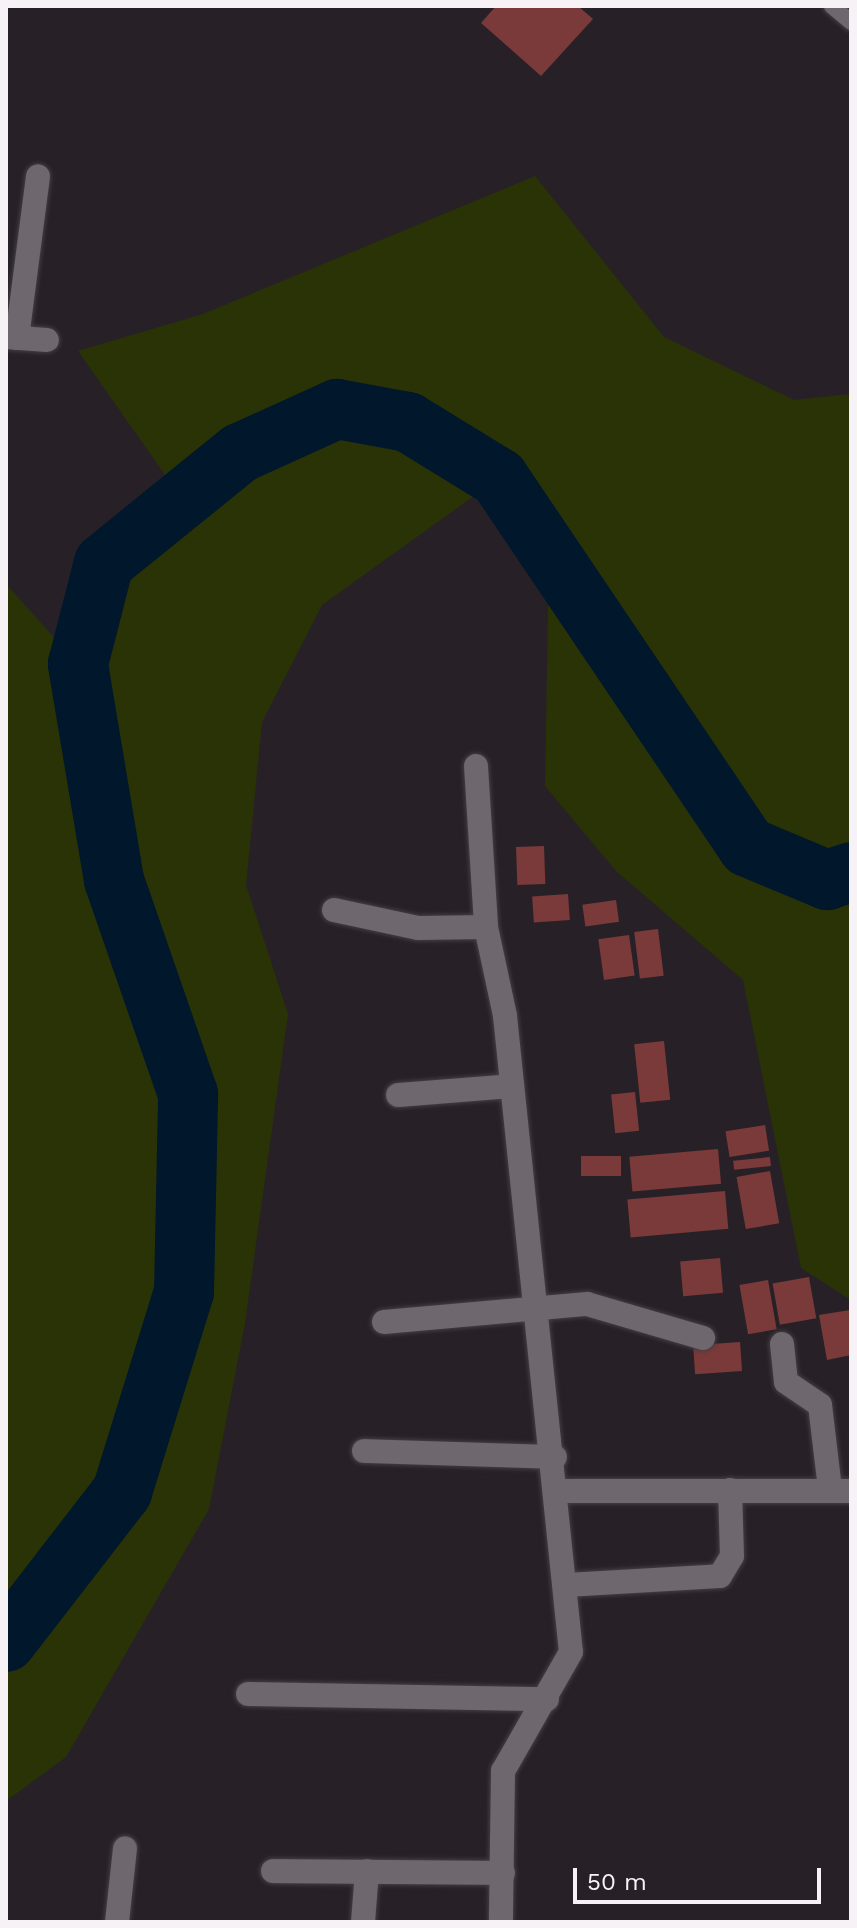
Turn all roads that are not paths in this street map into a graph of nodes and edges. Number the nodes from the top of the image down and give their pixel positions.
1 (832, 6) edge
2 (851, 22) edge
3 (38, 176) dead end
4 (12, 337) edge
5 (47, 340) dead end
6 (476, 766) dead end
7 (334, 910) dead end
8 (486, 927) junction
9 (512, 1086) junction
10 (398, 1095) dead end
11 (536, 1310) junction
12 (384, 1322) dead end
13 (703, 1338) dead end
14 (782, 1344) dead end
15 (364, 1451) dead end
16 (555, 1457) junction
17 (730, 1490) junction
18 (840, 1490) edge
19 (558, 1491) junction
20 (566, 1585) junction
21 (248, 1694) dead end
22 (547, 1699) junction
23 (125, 1848) dead end
24 (273, 1871) dead end
25 (367, 1871) junction
26 (503, 1873) junction
27 (117, 1922) edge
28 (363, 1922) edge
29 (501, 1922) edge

1 - 2 lane
3 - 4 street
4 - 5 street
6 - 8 street
7 - 8 street
8 - 9 street
9 - 10 street
9 - 11 street
11 - 12 street
11 - 13 street
11 - 16 street
14 - 18 street
15 - 16 street
16 - 19 street
17 - 18 street
17 - 19 street
17 - 20 street
19 - 20 street
20 - 22 street
21 - 22 street
22 - 26 street
23 - 27 street
24 - 25 street
25 - 26 street
25 - 28 street
26 - 29 street

